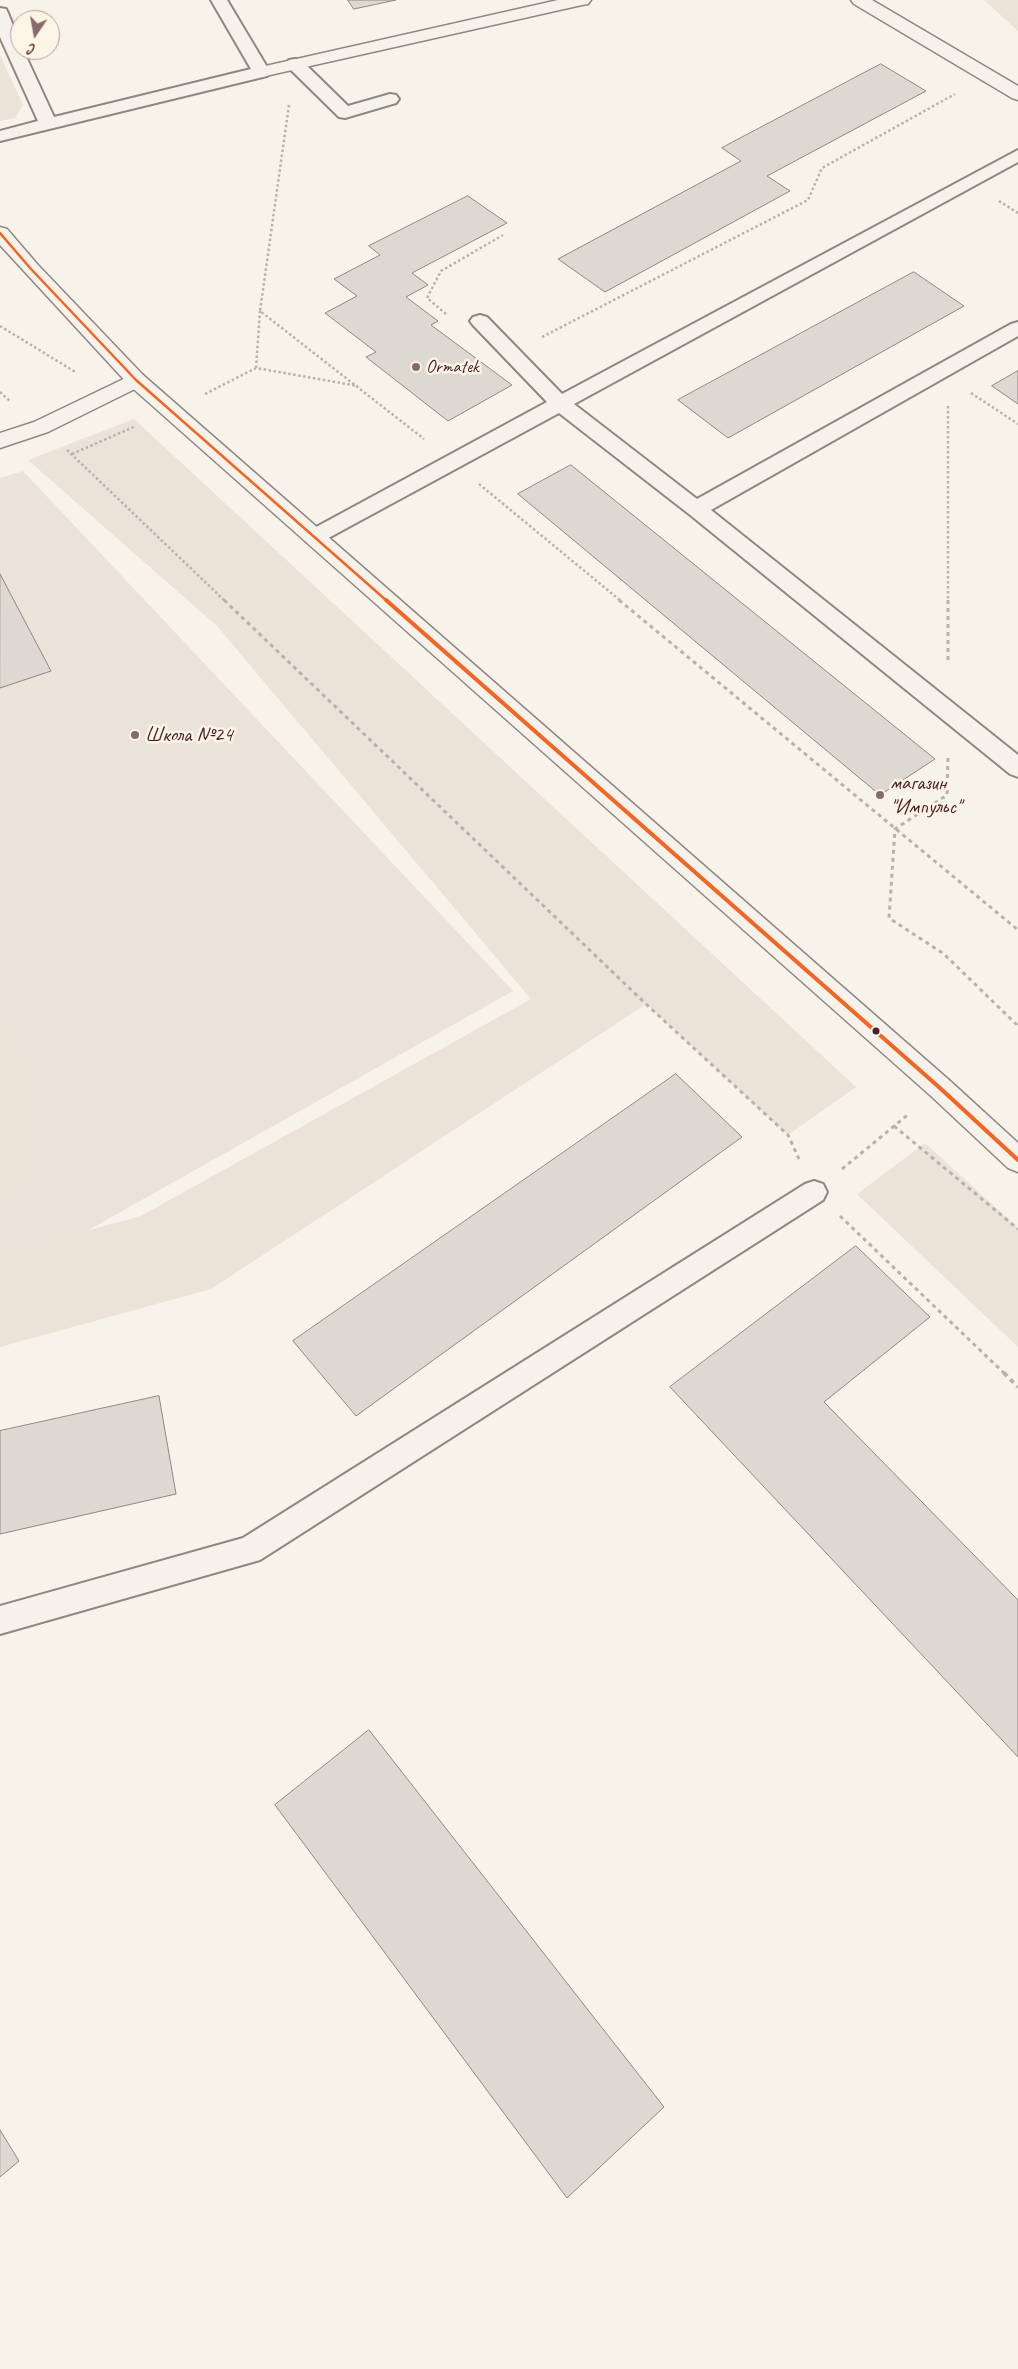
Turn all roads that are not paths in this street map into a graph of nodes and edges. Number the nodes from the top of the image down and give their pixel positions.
1 (219, 0) edge
2 (582, 0) edge
3 (860, 0) edge
4 (0, 13) edge
5 (295, 64) junction
6 (261, 72) junction
7 (1018, 94) edge
8 (390, 99) dead end
9 (48, 123) junction
10 (0, 136) edge
11 (1018, 155) edge
12 (0, 233) edge
13 (480, 321) dead end
14 (1018, 328) edge
15 (136, 380) junction
16 (559, 404) junction
17 (0, 441) edge
18 (696, 509) junction
19 (314, 536) junction
20 (1018, 768) edge
21 (1018, 1160) edge
22 (814, 1192) road end
23 (0, 1620) edge

1 - 6 lane
2 - 5 main road
3 - 7 main road
4 - 9 lane
5 - 6 main road
5 - 8 lane
6 - 9 lane
9 - 10 lane
11 - 16 lane
12 - 15 main road
13 - 16 lane
14 - 18 lane
15 - 17 main road
15 - 19 main road
16 - 18 lane
16 - 19 lane
18 - 20 lane
19 - 21 main road
22 - 23 lane

